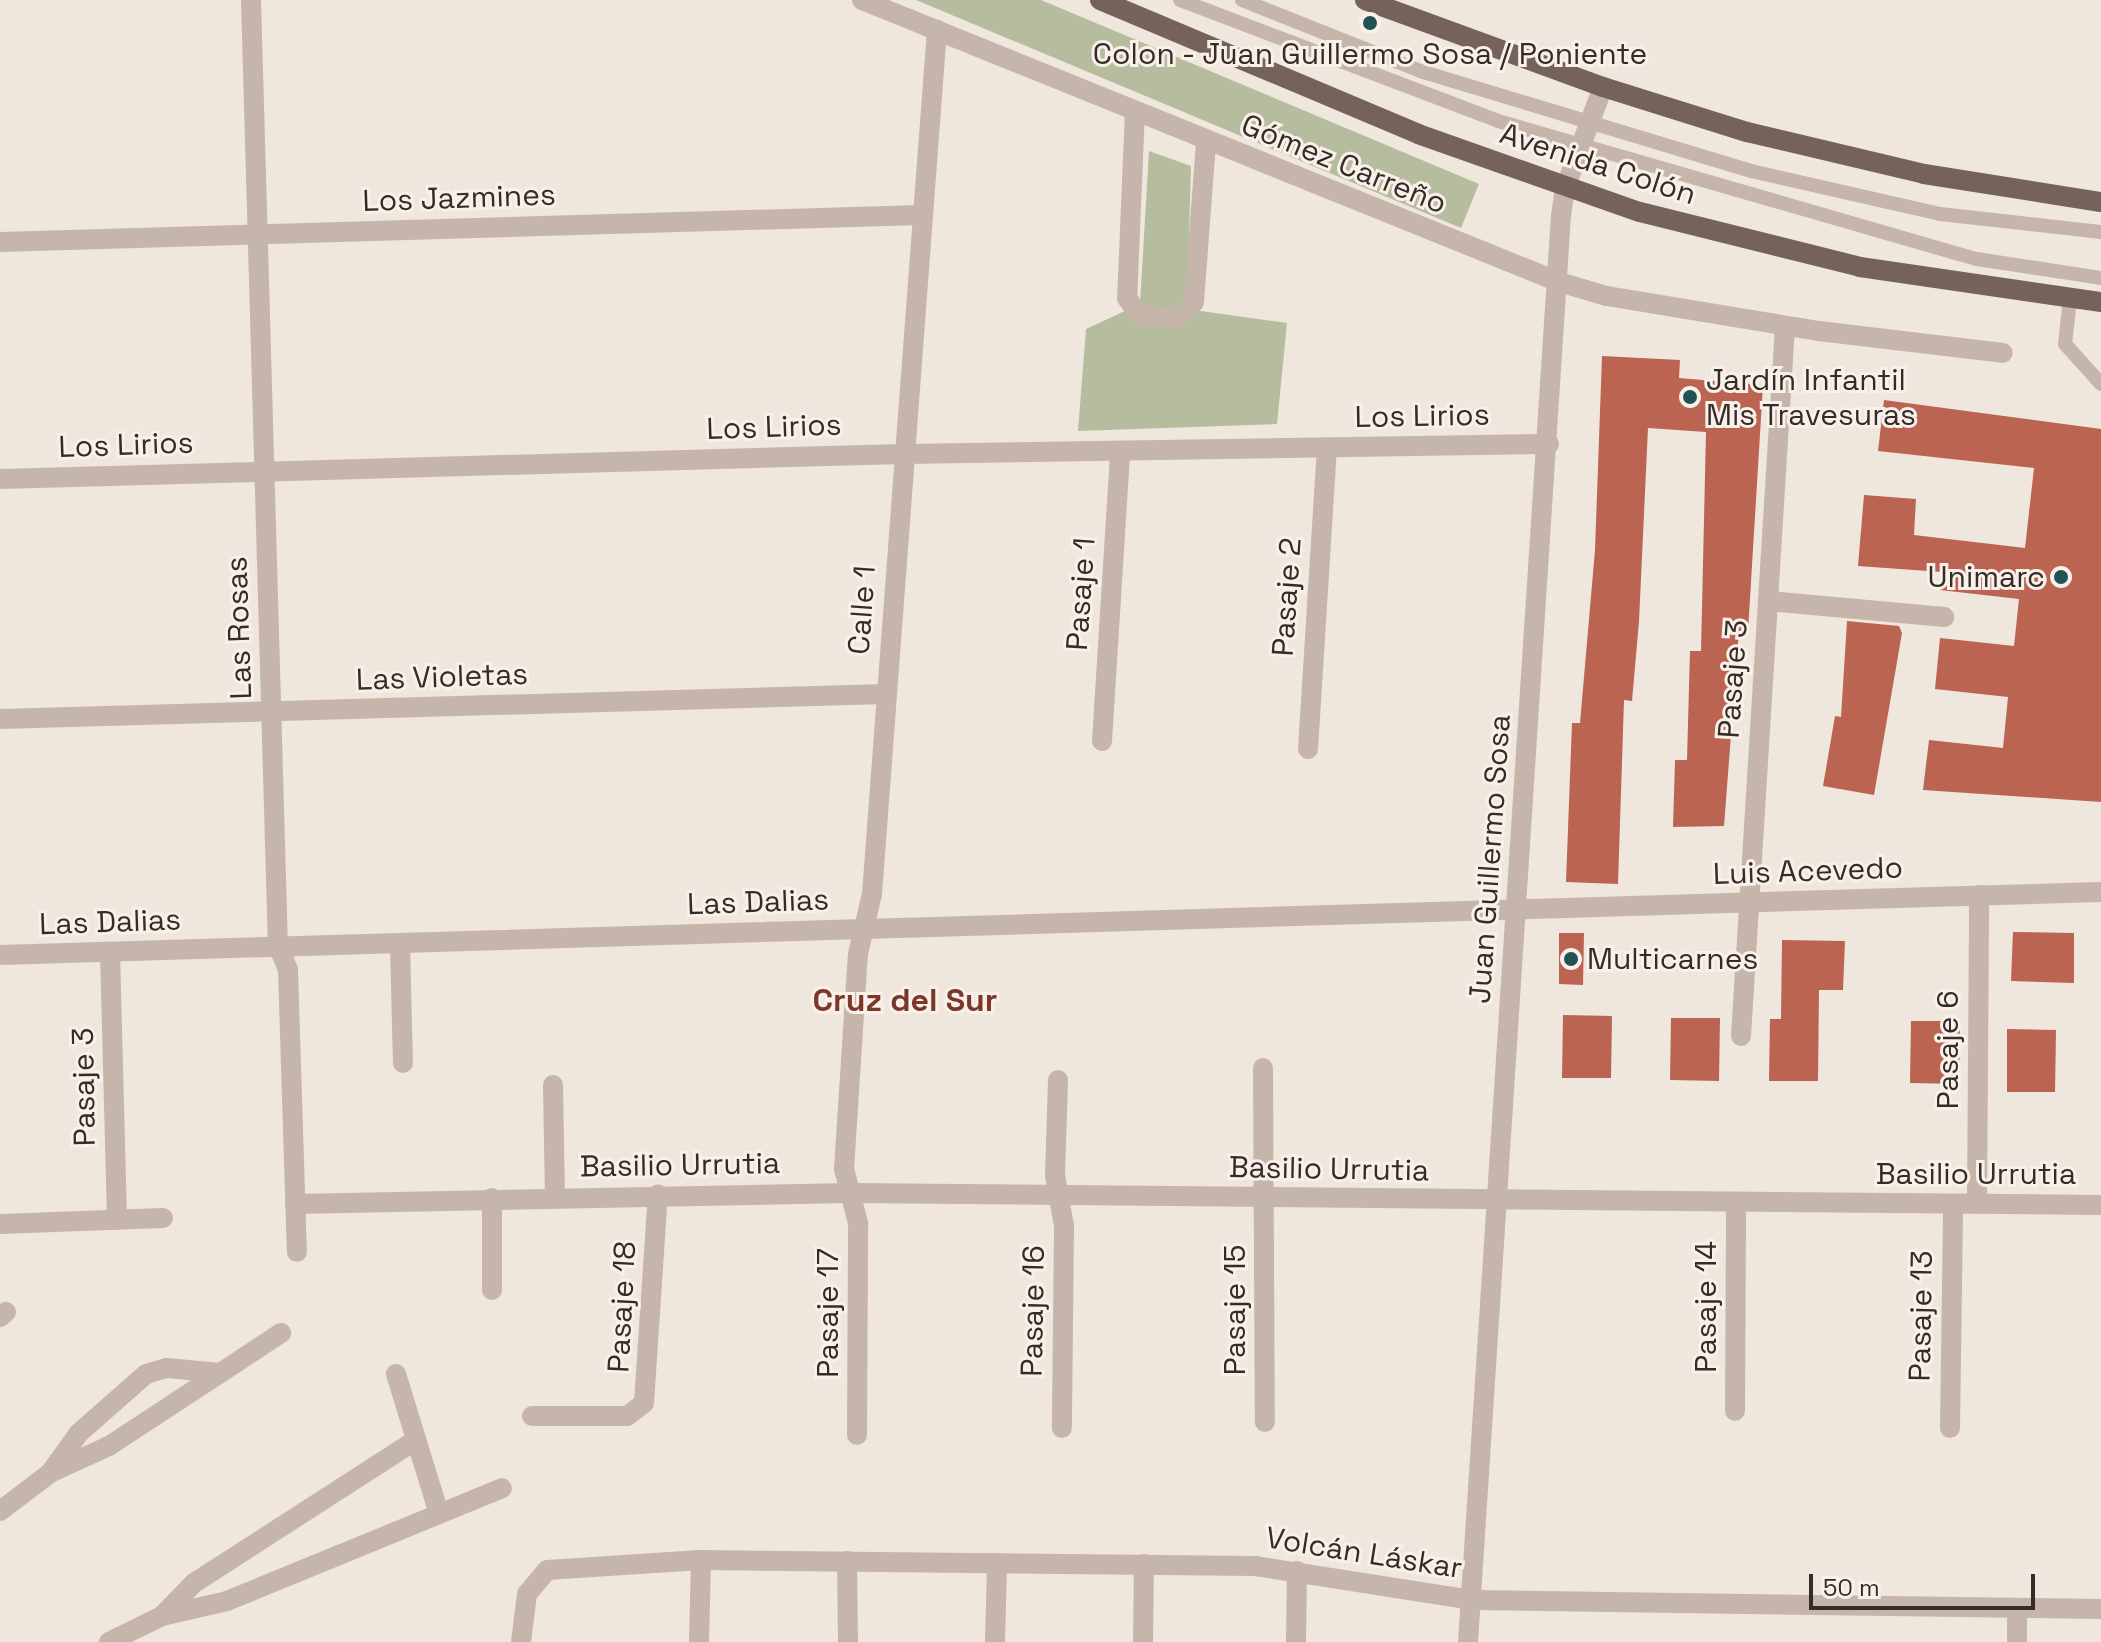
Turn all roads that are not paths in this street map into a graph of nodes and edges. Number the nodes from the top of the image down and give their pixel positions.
1 (251, 0) edge
2 (862, 0) edge
3 (1100, 0) edge
4 (1180, 0) edge
5 (1242, 0) edge
6 (1365, 0) edge
7 (937, 29) junction
8 (1603, 87) junction
9 (1135, 111) junction
10 (1590, 121) junction
11 (1206, 141) junction
12 (1582, 144) junction
13 (1565, 188) junction
14 (2101, 202) edge
15 (920, 215) junction
16 (2101, 232) edge
17 (258, 234) junction
18 (0, 242) edge
19 (2101, 278) edge
20 (1559, 282) junction
21 (2070, 299) junction
22 (2101, 302) edge
23 (1785, 326) junction
24 (2003, 353) dead end
25 (2101, 384) edge
26 (1549, 444) junction
27 (1327, 448) junction
28 (1120, 451) junction
29 (903, 454) junction
30 (265, 472) junction
31 (0, 479) edge
32 (1768, 601) junction
33 (1944, 617) dead end
34 (886, 694) junction
35 (271, 712) junction
36 (0, 719) edge
37 (1102, 741) dead end
38 (1308, 749) dead end
39 (2101, 892) edge
40 (1979, 895) junction
41 (1748, 903) junction
42 (1517, 910) junction
43 (863, 929) junction
44 (400, 943) junction
45 (278, 946) junction
46 (110, 952) junction
47 (0, 955) edge
48 (1741, 1036) dead end
49 (403, 1063) dead end
50 (1263, 1068) dead end
51 (1058, 1080) dead end
52 (553, 1085) dead end
53 (850, 1193) junction
54 (658, 1194) junction
55 (1059, 1196) junction
56 (555, 1197) junction
57 (492, 1198) junction
58 (1263, 1198) junction
59 (1497, 1201) junction
60 (1736, 1203) junction
61 (295, 1204) junction
62 (1953, 1204) junction
63 (1977, 1204) junction
64 (2101, 1205) edge
65 (163, 1218) dead end
66 (117, 1220) junction
67 (0, 1224) edge
68 (297, 1252) dead end
69 (492, 1290) dead end
70 (281, 1333) dead end
71 (220, 1373) junction
72 (396, 1374) dead end
73 (1735, 1411) dead end
74 (532, 1416) dead end
75 (1265, 1422) dead end
76 (1062, 1428) dead end
77 (1950, 1428) dead end
78 (857, 1435) dead end
79 (416, 1440) junction
80 (50, 1473) junction
81 (502, 1488) dead end
82 (0, 1511) edge
83 (439, 1514) junction
84 (701, 1560) junction
85 (847, 1561) junction
86 (997, 1563) junction
87 (1144, 1564) junction
88 (1297, 1571) junction
89 (1471, 1600) junction
90 (2017, 1608) junction
91 (2101, 1609) edge
92 (162, 1616) junction
93 (109, 1642) edge
94 (521, 1642) edge
95 (699, 1642) edge
96 (848, 1642) edge
97 (995, 1642) edge
98 (1143, 1642) edge
99 (1296, 1642) edge
100 (1468, 1642) edge
101 (2017, 1642) edge

1 - 17 street, Las Rosas
2 - 7 street, Gómez Carreño
3 - 13 main road, Avenida Colón
4 - 12 lane
5 - 10 lane
6 - 8 main road
7 - 9 street, Gómez Carreño
7 - 15 street, Calle 1
8 - 10 street, Juan Guillermo Sosa
8 - 14 main road
9 - 11 street, Gómez Carreño
9 - 11 street
10 - 12 street, Juan Guillermo Sosa
10 - 16 lane
11 - 20 street, Gómez Carreño
12 - 13 street, Juan Guillermo Sosa
12 - 19 lane
13 - 20 street, Juan Guillermo Sosa
13 - 21 main road, Avenida Colón
15 - 17 street, Los Jazmines
15 - 29 street, Calle 1
17 - 18 street, Los Jazmines
17 - 30 street, Las Rosas
20 - 23 street, Gómez Carreño
20 - 26 street, Juan Guillermo Sosa
21 - 22 main road, Avenida Colón
21 - 25 lane
23 - 24 street, Gómez Carreño
23 - 32 street, Pasaje 3
26 - 27 street, Los Lirios
26 - 42 street, Juan Guillermo Sosa
27 - 28 street, Los Lirios
27 - 38 street, Pasaje 2
28 - 29 street, Los Lirios
28 - 37 street, Pasaje 1
29 - 30 street, Los Lirios
29 - 34 street, Calle 1
30 - 31 street, Los Lirios
30 - 35 street, Las Rosas
32 - 33 street
32 - 41 street, Pasaje 3
34 - 35 street, Las Violetas
34 - 43 street, Calle 1
35 - 36 street, Las Violetas
35 - 45 street, Las Rosas
39 - 40 street, Luis Acevedo
40 - 41 street, Luis Acevedo
40 - 63 street, Pasaje 6
41 - 42 street, Luis Acevedo
41 - 48 street, Pasaje 3
42 - 43 street, Las Dalias
42 - 59 street, Juan Guillermo Sosa
43 - 44 street, Las Dalias
43 - 53 street, Calle 1
44 - 45 street, Las Dalias
44 - 49 street
45 - 46 street, Las Dalias
45 - 61 street, Las Rosas
46 - 47 street, Las Dalias
46 - 66 street, Pasaje 3
50 - 58 street, Pasaje 15
51 - 55 street, Pasaje 16
52 - 56 street, Basilio Urrutia
53 - 54 street, Basilio Urrutia
53 - 55 street, Basilio Urrutia
53 - 78 street, Pasaje 17
54 - 56 street, Basilio Urrutia
54 - 74 street, Pasaje 18
55 - 58 street, Basilio Urrutia
55 - 76 street, Pasaje 16
56 - 57 street, Basilio Urrutia
57 - 61 street, Basilio Urrutia
57 - 69 street
58 - 59 street, Basilio Urrutia
58 - 75 street, Pasaje 15
59 - 60 street, Basilio Urrutia
59 - 89 street, Juan Guillermo Sosa
60 - 62 street, Basilio Urrutia
60 - 73 street, Pasaje 14
61 - 68 street, Las Rosas
62 - 63 street, Basilio Urrutia
62 - 77 street, Pasaje 13
63 - 64 street, Basilio Urrutia
65 - 66 street
66 - 67 street
70 - 71 street
71 - 80 street
71 - 80 street
72 - 79 street
79 - 83 street
79 - 92 street
80 - 82 street
81 - 83 street
83 - 92 street
84 - 85 street, Volcán Láskar
84 - 94 street, Volcán Láskar
84 - 95 street
85 - 86 street, Volcán Láskar
85 - 96 street
86 - 87 street, Volcán Láskar
86 - 97 street
87 - 88 street, Volcán Láskar
87 - 98 street
88 - 89 street, Volcán Láskar
88 - 99 street
89 - 90 street, Volcán Láskar
89 - 100 street, Juan Guillermo Sosa
90 - 91 street, Volcán Láskar
90 - 101 street
92 - 93 street

